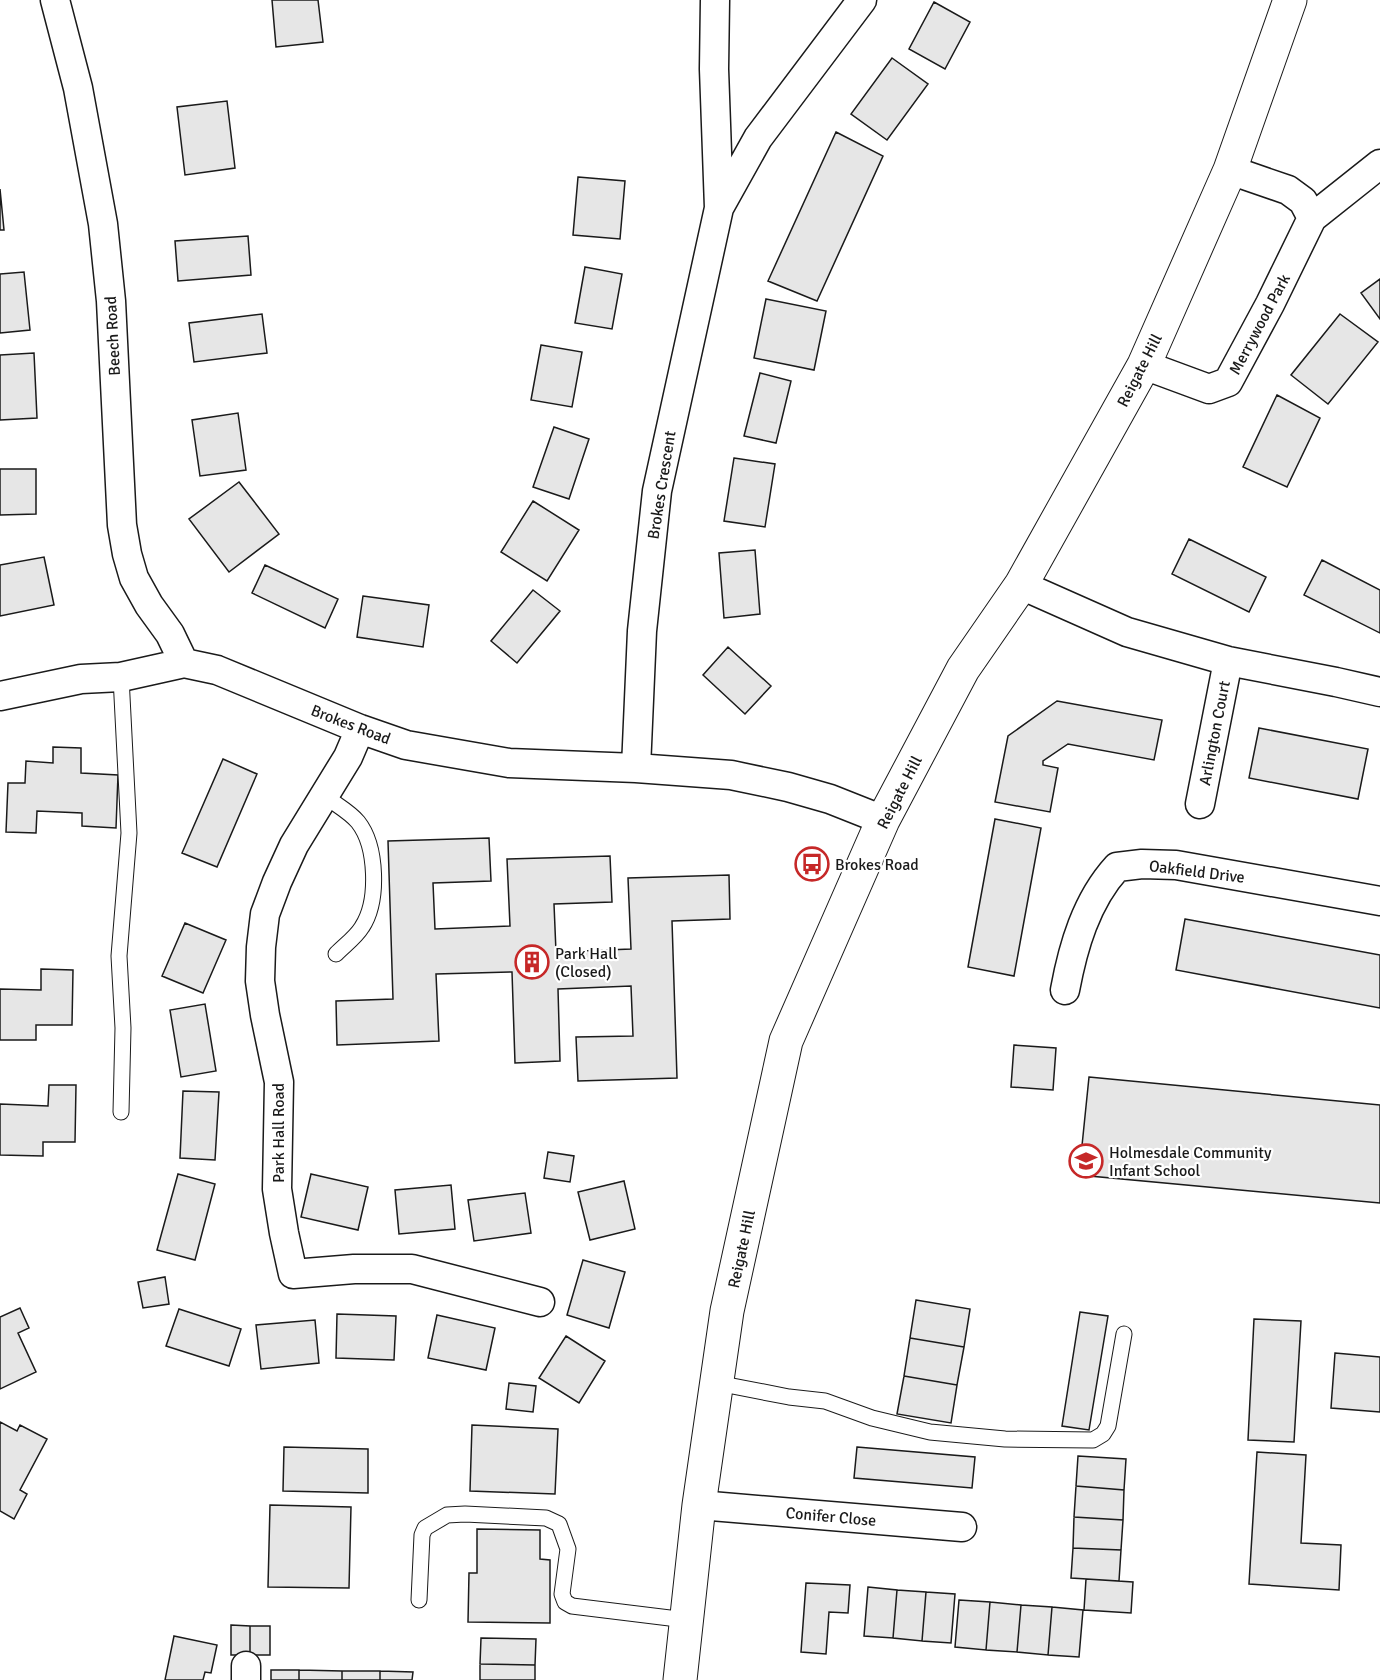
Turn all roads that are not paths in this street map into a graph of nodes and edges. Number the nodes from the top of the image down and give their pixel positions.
1 (55, 0) edge
2 (715, 0) edge
3 (862, 0) edge
4 (1290, 0) edge
5 (1380, 164) edge
6 (1230, 170) junction
7 (719, 207) junction
8 (1312, 218) junction
9 (1144, 365) junction
10 (1021, 585) junction
11 (1228, 662) junction
12 (184, 663) junction
13 (121, 677) junction
14 (1380, 692) edge
15 (0, 696) edge
16 (360, 729) junction
17 (636, 768) junction
18 (325, 796) junction
19 (1200, 804) dead end
20 (883, 820) junction
21 (1378, 895) edge
22 (336, 954) dead end
23 (1065, 990) dead end
24 (121, 1112) dead end
25 (540, 1302) dead end
26 (1124, 1334) dead end
27 (717, 1383) junction
28 (699, 1505) junction
29 (962, 1527) dead end
30 (419, 1600) dead end
31 (686, 1620) junction
32 (680, 1680) edge

1 - 12 street, Beech Road
2 - 7 street, Brokes Crescent
3 - 7 street, Brokes Crescent
4 - 6 main road, Reigate Hill
5 - 8 street, Merrywood Park
6 - 8 street
6 - 9 main road, Reigate Hill
7 - 17 street, Brokes Crescent
8 - 9 street, Merrywood Park
9 - 10 main road, Reigate Hill
10 - 11 street
10 - 20 main road, Reigate Hill
11 - 14 street
11 - 19 street, Arlington Court
12 - 13 street, Brokes Road
12 - 16 street, Brokes Road
13 - 15 street, Brokes Road
13 - 24 lane
16 - 17 street, Brokes Road
16 - 18 street, Park Hall Road
17 - 20 street, Brokes Road
18 - 22 lane
18 - 25 street, Park Hall Road
20 - 27 main road, Reigate Hill
21 - 23 street, Oakfield Drive
26 - 27 lane
27 - 28 main road, Reigate Hill
28 - 29 street, Conifer Close
28 - 31 main road, Reigate Hill
30 - 31 lane
31 - 32 main road, Reigate Hill

